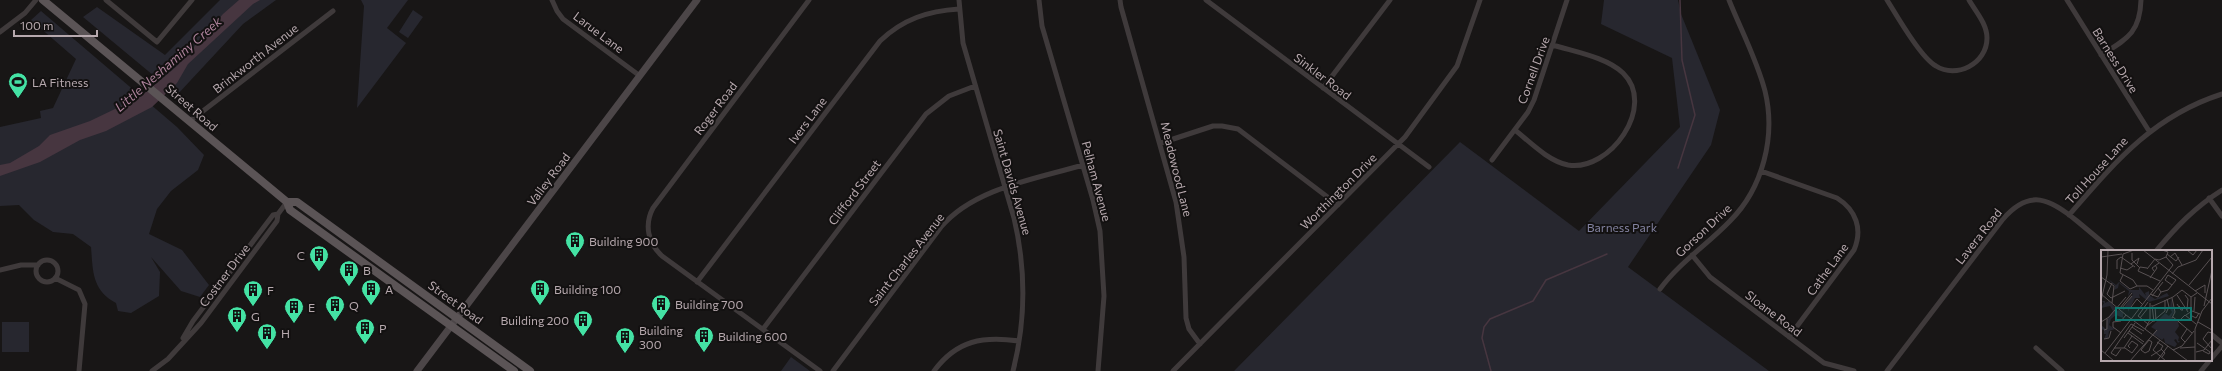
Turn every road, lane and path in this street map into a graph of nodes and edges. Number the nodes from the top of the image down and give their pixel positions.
1 (36, 0) edge
2 (43, 0) edge
3 (106, 0) edge
4 (192, 0) edge
5 (552, 0) edge
6 (697, 0) edge
7 (809, 0) edge
8 (959, 0) edge
9 (1039, 0) edge
10 (1120, 0) edge
11 (1206, 0) edge
12 (1390, 0) edge
13 (1480, 0) edge
14 (1567, 0) edge
15 (1729, 0) edge
16 (1887, 0) edge
17 (1969, 0) edge
18 (2067, 0) edge
19 (2141, 0) edge
20 (113, 2) edge
21 (959, 9) junction
22 (333, 11) dead end
23 (0, 32) edge
24 (1553, 45) junction
25 (2101, 55) junction
26 (640, 76) junction
27 (975, 86) junction
28 (1323, 88) junction
29 (2222, 94) edge
30 (190, 121) junction
31 (1515, 130) junction
32 (2149, 131) junction
33 (1161, 143) junction
34 (1398, 144) junction
35 (1492, 160) dead end
36 (1083, 165) junction
37 (1429, 167) dead end
38 (1761, 171) junction
39 (1006, 188) junction
40 (2222, 190) edge
41 (2209, 198) junction
42 (287, 202) junction
43 (1338, 205) junction
44 (2069, 215) junction
45 (2222, 216) edge
46 (2112, 250) edge
47 (2157, 250) edge
48 (1692, 255) junction
49 (38, 265) junction
50 (0, 270) edge
51 (55, 278) junction
52 (697, 282) junction
53 (1660, 289) dead end
54 (457, 318) junction
55 (452, 326) junction
56 (763, 329) junction
57 (2212, 335) edge
58 (1789, 337) junction
59 (1019, 341) junction
60 (1200, 344) junction
61 (2222, 344) edge
62 (2036, 348) dead end
63 (2212, 359) edge
64 (2210, 361) edge
65 (79, 371) edge
66 (152, 371) edge
67 (417, 371) edge
68 (514, 371) edge
69 (530, 371) edge
70 (820, 371) edge
71 (833, 371) edge
72 (934, 371) edge
73 (1013, 371) edge
74 (1098, 371) edge
75 (1174, 371) edge
76 (1854, 371) edge
77 (1887, 371) edge
78 (2062, 371) edge
79 (2201, 371) edge

1 - 23 street
2 - 30 main road, Street Road
3 - 20 street
4 - 20 street
5 - 26 street, Larue Lane
6 - 26 street, Valley Road
7 - 52 street, Roger Road
8 - 21 street, Saint Davids Avenue
9 - 36 street, Pelham Avenue
10 - 33 street, Meadowood Lane
11 - 28 street, Sinkler Road
12 - 28 street
13 - 34 street, Worthington Drive
14 - 24 street, Cornell Drive
15 - 38 street, Gorson Drive
16 - 17 street
18 - 25 street, Barness Drive
19 - 25 street
21 - 27 street, Saint Davids Avenue
21 - 52 street, Ivers Lane
22 - 30 street, Brinkworth Avenue
24 - 31 street, Cornell Drive
24 - 31 street
25 - 32 street, Barness Drive
26 - 54 street, Valley Road
27 - 39 street, Saint Davids Avenue
27 - 56 street, Clifford Street
28 - 34 street, Sinkler Road
29 - 32 street, Toll House Lane
30 - 42 main road, Street Road
31 - 35 street, Cornell Drive
32 - 44 street, Toll House Lane
33 - 43 street
33 - 60 street, Meadowood Lane
34 - 37 street, Sinkler Road
34 - 43 street, Worthington Drive
36 - 39 street, Saint Charles Avenue
36 - 74 street, Pelham Avenue
38 - 48 street, Gorson Drive
38 - 58 street, Cathe Lane
39 - 59 street, Saint Davids Avenue
39 - 71 street, Saint Charles Avenue
40 - 41 street
41 - 45 street
41 - 47 street
42 - 54 main road, Street Road
42 - 55 main road, Street Road
42 - 66 street, Costner Drive
43 - 60 street, Worthington Drive
44 - 46 street, Lavera Road
44 - 77 street, Lavera Road
48 - 53 street, Gorson Drive
48 - 58 street, Sloane Road
49 - 50 street
49 - 51 street
49 - 51 street
51 - 65 street
52 - 56 street
54 - 55 street, Valley Road
54 - 69 main road, Street Road
55 - 67 street, Valley Road
55 - 68 main road, Street Road
56 - 70 street
57 - 61 street
58 - 76 street, Sloane Road
59 - 72 street
59 - 73 street, Saint Davids Avenue
60 - 75 street, Worthington Drive
61 - 63 street
62 - 78 street
64 - 79 street

